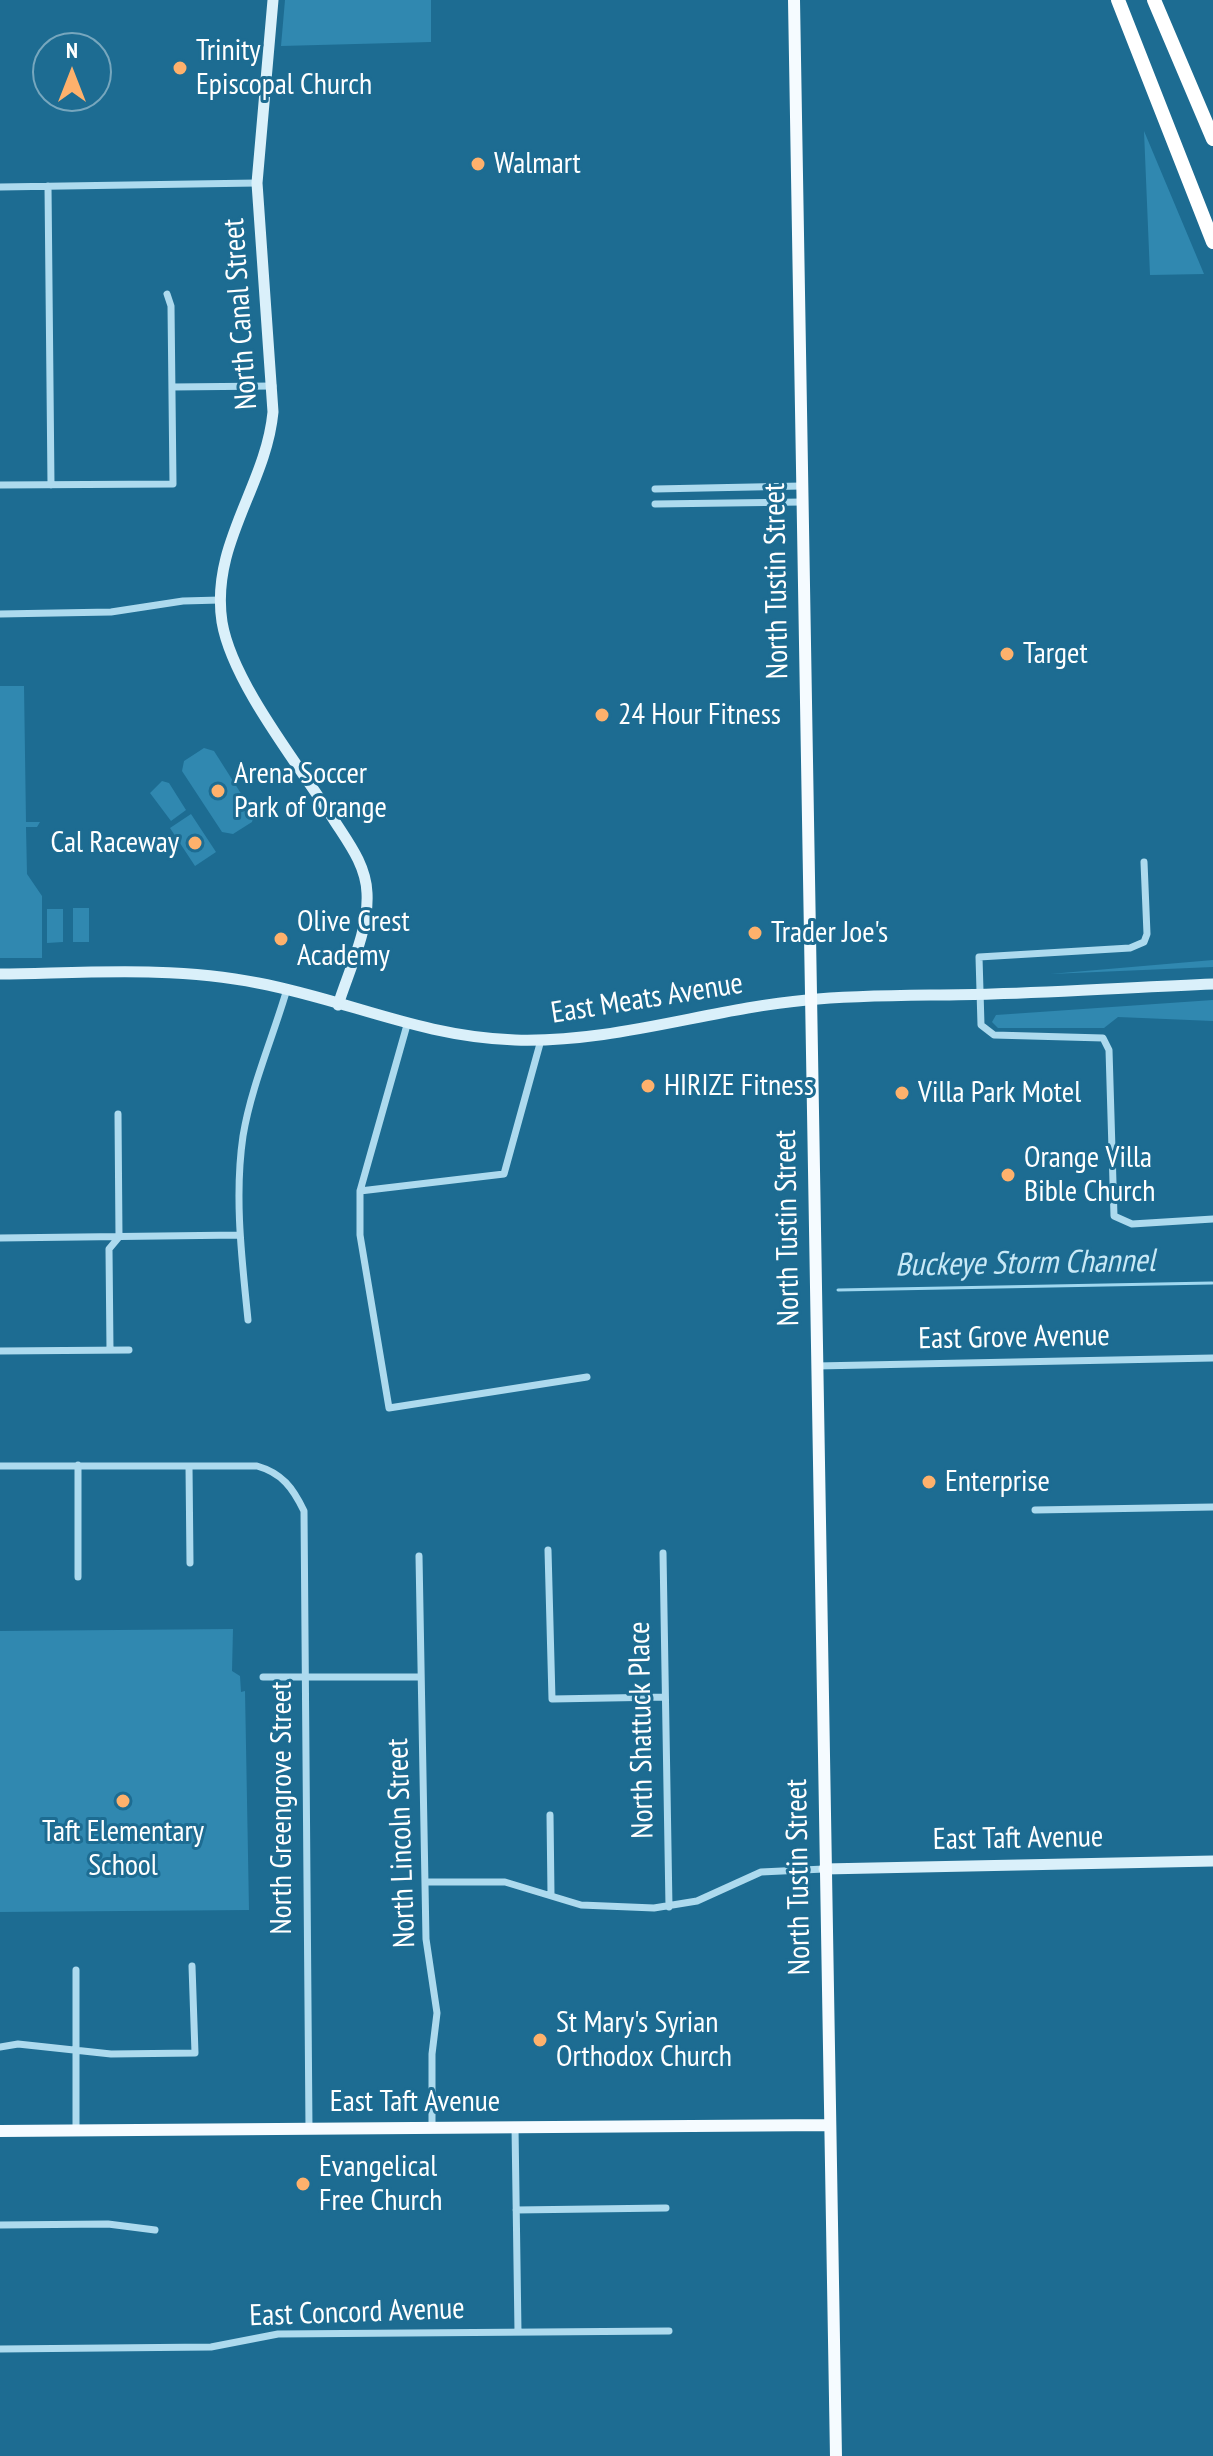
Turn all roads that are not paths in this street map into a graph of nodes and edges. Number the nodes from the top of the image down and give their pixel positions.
1 (273, 0) edge
2 (794, 0) edge
3 (1115, 0) edge
4 (1154, 0) edge
5 (1213, 139) edge
6 (257, 183) junction
7 (48, 186) junction
8 (0, 187) edge
9 (1213, 242) edge
10 (167, 294) dead end
11 (273, 386) junction
12 (172, 387) junction
13 (0, 485) edge
14 (51, 485) junction
15 (801, 486) junction
16 (655, 489) dead end
17 (802, 502) junction
18 (655, 504) dead end
19 (220, 600) junction
20 (0, 614) edge
21 (1144, 862) dead end
22 (0, 974) edge
23 (1213, 984) edge
24 (287, 989) junction
25 (979, 994) junction
26 (810, 1000) junction
27 (338, 1005) junction
28 (407, 1025) junction
29 (541, 1040) junction
30 (118, 1114) dead end
31 (360, 1191) junction
32 (1213, 1219) edge
33 (240, 1235) junction
34 (119, 1237) junction
35 (0, 1238) edge
36 (248, 1320) dead end
37 (110, 1350) junction
38 (129, 1350) dead end
39 (0, 1351) edge
40 (1213, 1358) edge
41 (816, 1366) junction
42 (587, 1377) dead end
43 (78, 1465) junction
44 (0, 1466) edge
45 (189, 1466) junction
46 (1213, 1507) edge
47 (1035, 1510) dead end
48 (548, 1550) dead end
49 (663, 1553) dead end
50 (419, 1556) dead end
51 (190, 1563) dead end
52 (78, 1577) dead end
53 (263, 1677) dead end
54 (306, 1677) junction
55 (421, 1677) junction
56 (665, 1697) junction
57 (550, 1815) dead end
58 (1213, 1861) edge
59 (824, 1869) junction
60 (427, 1882) junction
61 (551, 1894) junction
62 (669, 1907) junction
63 (192, 1966) dead end
64 (76, 1970) dead end
65 (0, 2047) edge
66 (76, 2048) junction
67 (830, 2125) junction
68 (515, 2127) junction
69 (432, 2128) junction
70 (309, 2129) junction
71 (0, 2131) edge
72 (76, 2131) junction
73 (666, 2208) dead end
74 (516, 2210) junction
75 (0, 2225) edge
76 (155, 2230) dead end
77 (669, 2331) dead end
78 (518, 2332) junction
79 (0, 2349) edge
80 (836, 2456) edge

1 - 6 street, North Canal Street
2 - 15 main road, North Tustin Street
3 - 9 highway
4 - 5 highway
6 - 7 street
6 - 11 street, North Canal Street
7 - 8 street
7 - 14 street
10 - 12 street
11 - 12 street
11 - 19 street, North Canal Street
12 - 14 street
13 - 14 street
15 - 16 street
15 - 17 main road, North Tustin Street
17 - 18 street
17 - 26 main road, North Tustin Street
19 - 20 street
19 - 27 street, North Canal Street
21 - 25 street
22 - 24 street, East Meats Avenue
23 - 25 street, East Meats Avenue
24 - 27 street, East Meats Avenue
24 - 33 street
25 - 26 street, East Meats Avenue
25 - 32 street
26 - 29 street, East Meats Avenue
26 - 41 main road, North Tustin Street
27 - 28 street, East Meats Avenue
28 - 29 street, East Meats Avenue
28 - 31 street
29 - 31 street
30 - 34 street
31 - 42 street
33 - 34 street
33 - 36 street
34 - 35 street
34 - 37 street
37 - 38 street
37 - 39 street
40 - 41 street, East Grove Avenue
41 - 59 main road, North Tustin Street
43 - 44 street
43 - 45 street
43 - 52 street
45 - 51 street
45 - 54 street, North Greengrove Street
46 - 47 street
48 - 56 street
49 - 56 street, North Shattuck Place
50 - 55 street, North Lincoln Street
53 - 54 street
54 - 55 street
54 - 70 street, North Greengrove Street
55 - 60 street, North Lincoln Street
56 - 62 street, North Shattuck Place
57 - 61 street
58 - 59 street, East Taft Avenue
59 - 62 street
59 - 67 main road, North Tustin Street
60 - 61 street
60 - 69 street, North Lincoln Street
61 - 62 street
63 - 66 street
64 - 66 street
65 - 66 street
66 - 72 street
67 - 68 main road, East Taft Avenue
67 - 80 main road, North Tustin Street
68 - 69 main road, East Taft Avenue
68 - 74 street
69 - 70 main road, East Taft Avenue
70 - 72 main road, East Taft Avenue
71 - 72 main road, East Taft Avenue
73 - 74 street
74 - 78 street
75 - 76 street
77 - 78 street, East Concord Avenue
78 - 79 street, East Concord Avenue

